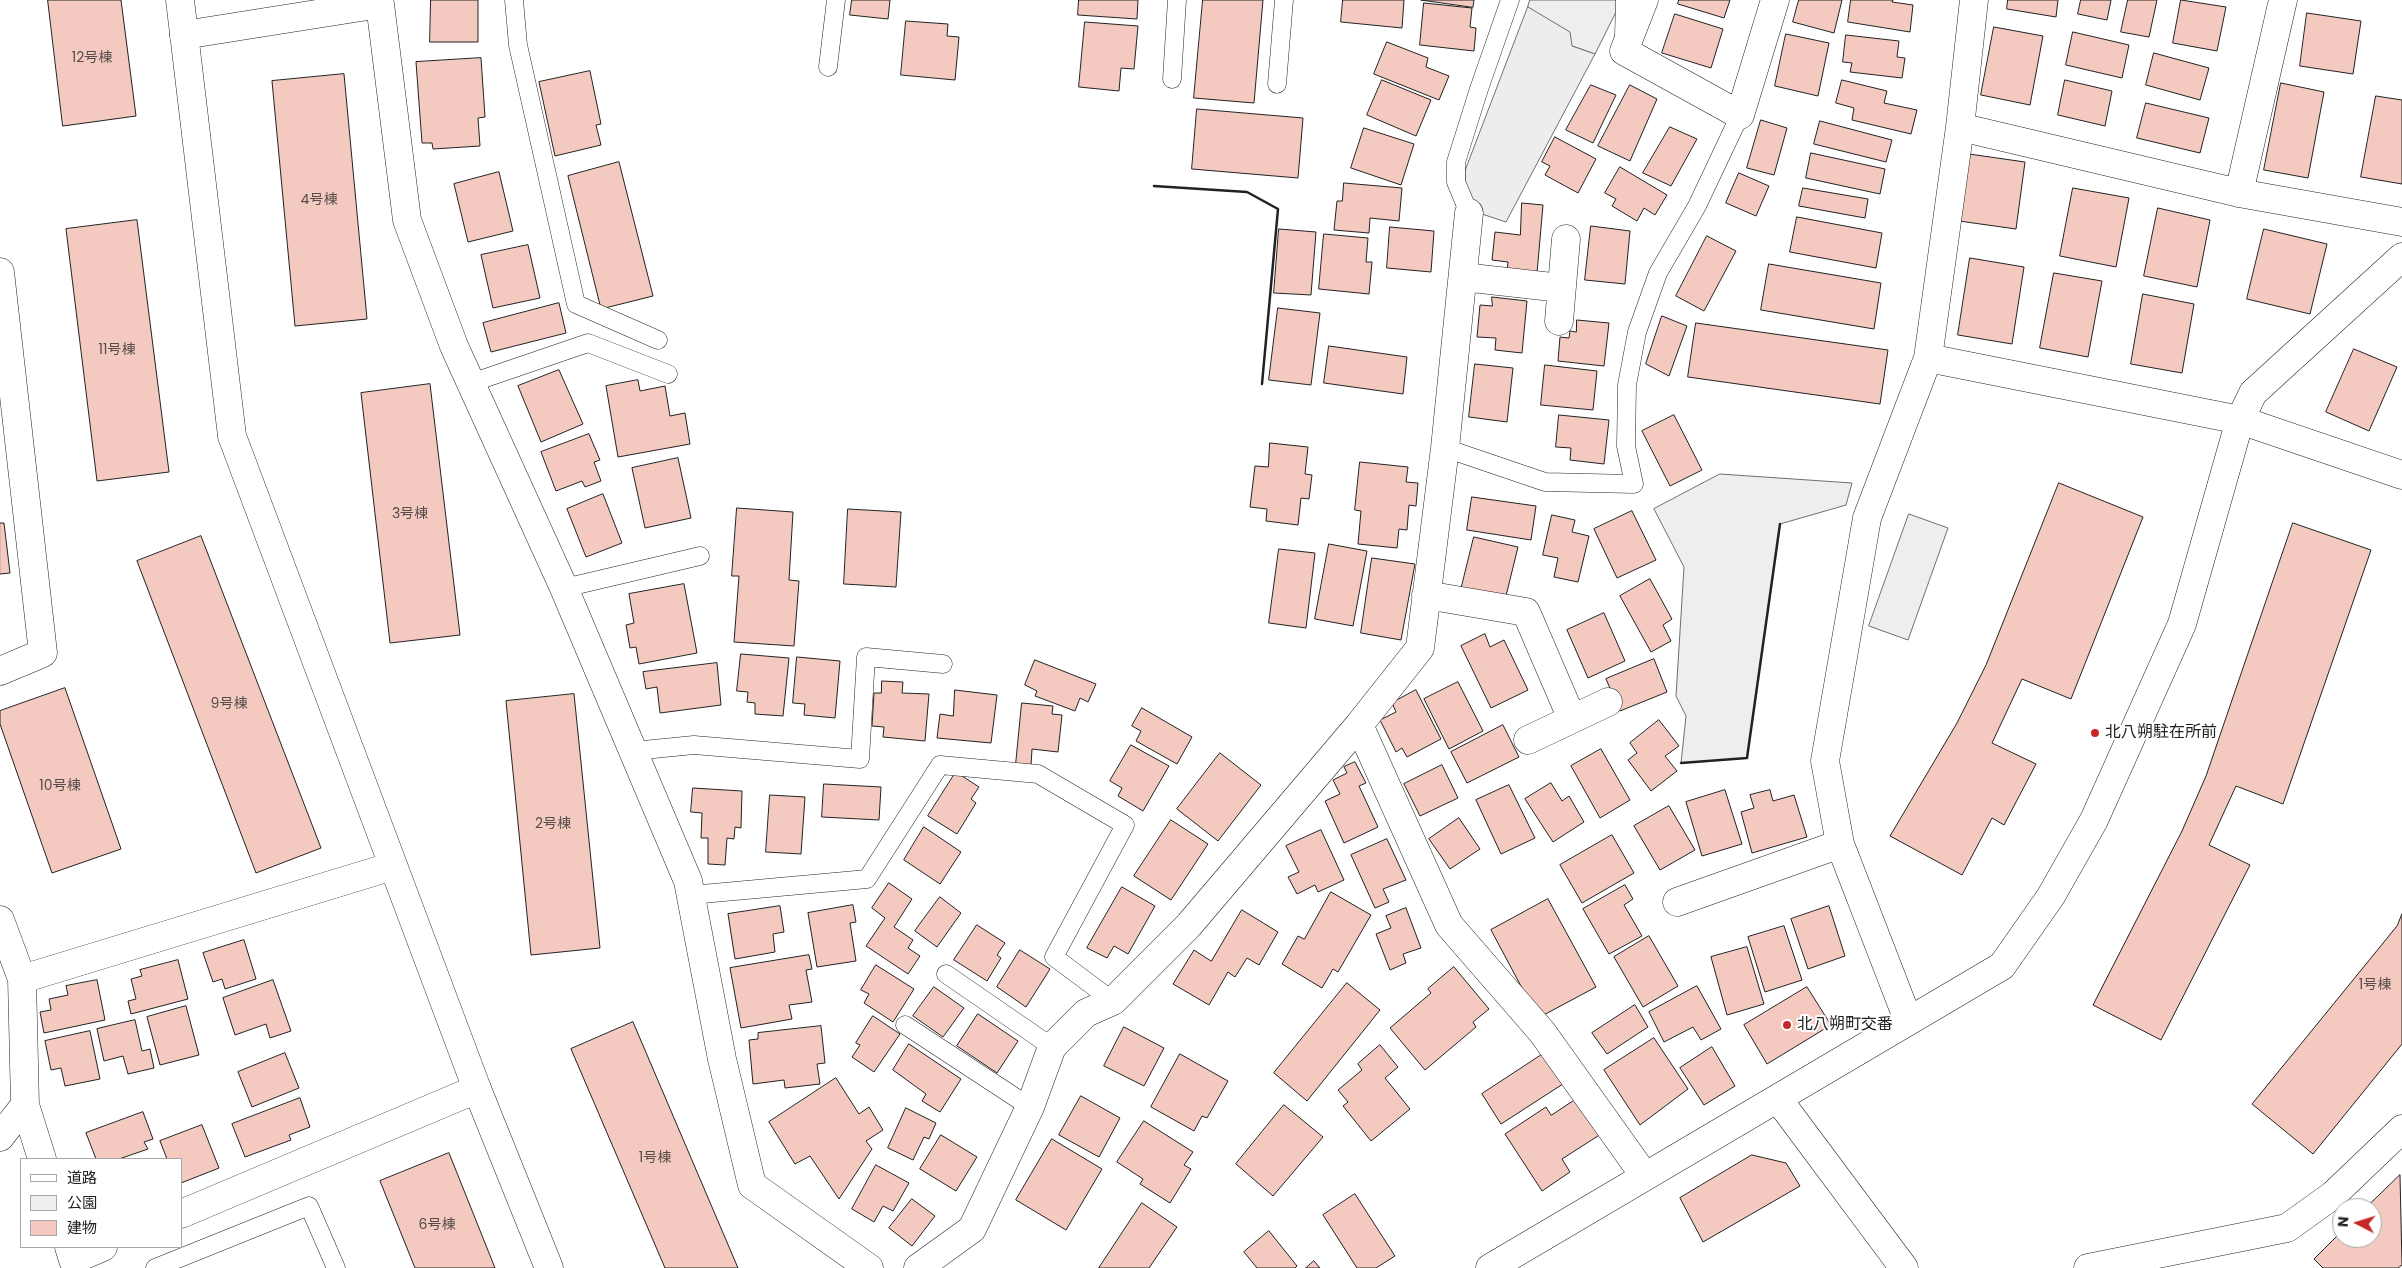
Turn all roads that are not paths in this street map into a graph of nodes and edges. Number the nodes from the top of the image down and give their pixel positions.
1 (180, 0) edge
2 (514, 0) edge
3 (836, 0) edge
4 (1177, 0) edge
5 (1284, 0) edge
6 (1510, 0) edge
7 (1625, 0) edge
8 (1644, 0) edge
9 (1774, 0) edge
10 (1974, 0) edge
11 (2283, 0) edge
12 (382, 2) edge
13 (184, 35) junction
14 (1624, 51) junction
15 (828, 67) dead end
16 (1172, 79) dead end
17 (1278, 84) dead end
18 (1740, 115) junction
19 (1960, 127) junction
20 (2239, 193) junction
21 (1469, 213) joint
22 (2402, 222) edge
23 (1566, 239) dead end
24 (2402, 257) edge
25 (0, 272) edge
26 (1463, 277) junction
27 (1562, 288) junction
28 (1559, 321) dead end
29 (658, 340) dead end
30 (1928, 358) junction
31 (668, 374) dead end
32 (471, 383) junction
33 (2240, 420) junction
34 (1445, 448) junction
35 (2402, 475) edge
36 (700, 556) dead end
37 (564, 588) junction
38 (1426, 595) junction
39 (943, 664) dead end
40 (0, 671) edge
41 (1608, 702) dead end
42 (1572, 719) junction
43 (1359, 725) junction
44 (1528, 740) dead end
45 (633, 751) junction
46 (1840, 844) junction
47 (394, 866) junction
48 (691, 895) junction
49 (1677, 902) dead end
50 (0, 920) edge
51 (946, 974) dead end
52 (22, 979) junction
53 (1113, 1001) junction
54 (1908, 1020) junction
55 (905, 1025) dead end
56 (1052, 1047) junction
57 (477, 1089) junction
58 (1778, 1099) junction
59 (25, 1105) junction
60 (1030, 1107) junction
61 (2402, 1129) edge
62 (0, 1137) edge
63 (42, 1158) edge
64 (1644, 1175) junction
65 (182, 1214) edge
66 (69, 1248) edge
67 (102, 1248) edge
68 (154, 1268) edge
69 (336, 1268) edge
70 (549, 1268) edge
71 (869, 1268) edge
72 (918, 1268) edge
73 (1490, 1268) edge
74 (1904, 1268) edge
75 (2088, 1268) edge

1 - 13 street
2 - 29 lane
3 - 15 lane
4 - 16 lane
5 - 17 lane
6 - 21 lane
7 - 14 lane
8 - 14 street
9 - 18 street
10 - 19 street
11 - 20 street
12 - 13 street
12 - 32 street
13 - 47 street
14 - 18 street
18 - 34 lane
19 - 20 street
19 - 30 street
20 - 22 street
21 - 26 street
23 - 27 street
24 - 33 street
25 - 40 street
26 - 27 street
26 - 34 street
27 - 28 street
30 - 33 street
30 - 46 street
31 - 32 lane
32 - 37 street
33 - 35 street
33 - 54 street
34 - 38 street
36 - 37 lane
37 - 45 street
38 - 42 street
38 - 43 street
39 - 45 lane
41 - 42 street
42 - 44 street
43 - 53 street
43 - 64 street
45 - 48 street
46 - 49 street
46 - 54 street
47 - 52 street
47 - 57 street
48 - 53 lane
48 - 71 street
50 - 52 street
51 - 56 lane
52 - 59 street
53 - 56 street
54 - 58 street
55 - 60 lane
56 - 60 street
57 - 65 street
57 - 70 street
58 - 64 street
58 - 74 street
59 - 62 street
59 - 63 street
60 - 72 street
61 - 75 street
64 - 73 street
66 - 67 street
68 - 69 lane

